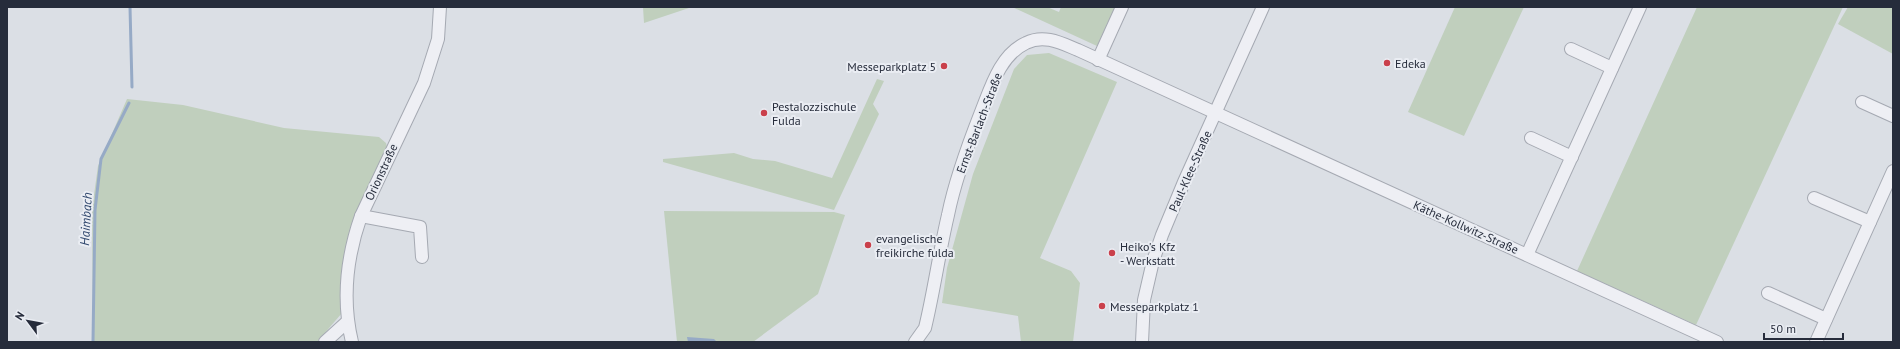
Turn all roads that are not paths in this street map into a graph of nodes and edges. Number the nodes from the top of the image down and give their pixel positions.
1 (440, 7) edge
2 (1122, 7) edge
3 (1263, 7) edge
4 (1640, 7) edge
5 (1571, 49) dead end
6 (1098, 60) junction
7 (1612, 68) junction
8 (1862, 102) dead end
9 (1215, 114) junction
10 (1893, 116) edge
11 (1531, 138) dead end
12 (1572, 157) junction
13 (1893, 171) edge
14 (1814, 198) dead end
15 (361, 216) junction
16 (1870, 222) junction
17 (1527, 255) junction
18 (422, 257) dead end
19 (1768, 293) dead end
20 (1826, 319) junction
21 (347, 322) junction
22 (325, 342) edge
23 (352, 342) edge
24 (915, 342) edge
25 (1142, 342) edge
26 (1717, 342) edge
27 (1816, 342) edge

1 - 15 street, Orionstraße
2 - 6 street
3 - 9 street, Paul-Klee-Straße
4 - 7 street
5 - 7 street
6 - 9 street, Ernst-Barlach-Straße
6 - 24 street, Ernst-Barlach-Straße
7 - 12 street
8 - 10 street
9 - 17 street, Käthe-Kollwitz-Straße
9 - 25 street, Paul-Klee-Straße
11 - 12 street
12 - 17 street
13 - 16 street
14 - 16 street
15 - 18 street
15 - 21 street, Orionstraße
16 - 20 street
17 - 26 street, Käthe-Kollwitz-Straße
19 - 20 street
20 - 27 street
21 - 22 street
21 - 23 street, Orionstraße

